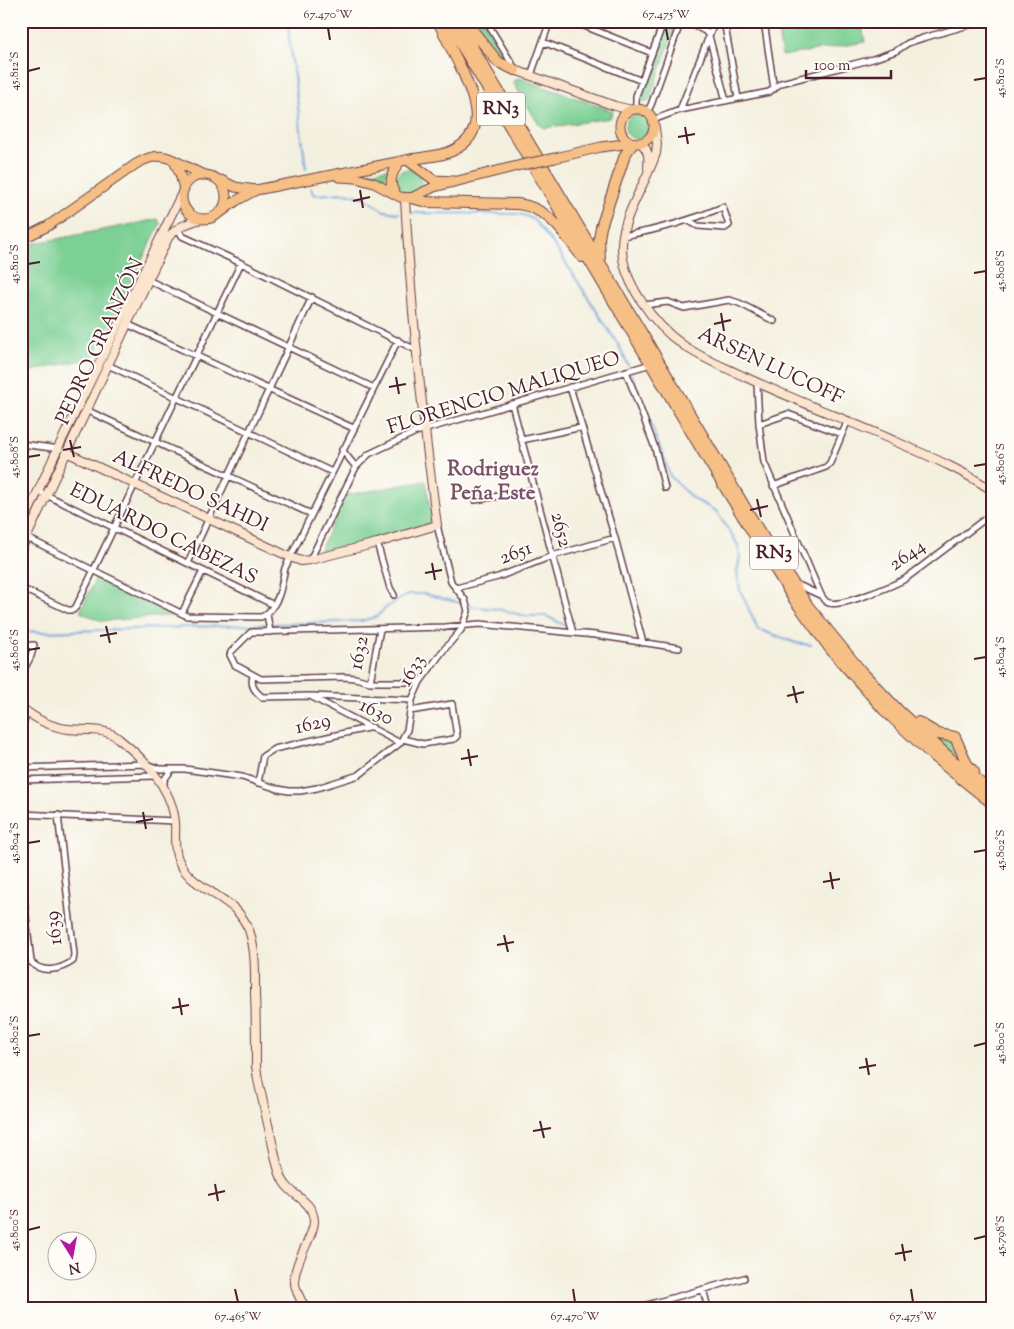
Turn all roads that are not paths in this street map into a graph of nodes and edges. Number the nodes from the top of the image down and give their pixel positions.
1 (438, 21) edge
2 (447, 21) edge
3 (457, 21) edge
4 (465, 21) edge
5 (486, 21) edge
6 (550, 21) edge
7 (572, 21) edge
8 (664, 21) edge
9 (683, 21) edge
10 (716, 21) edge
11 (724, 21) edge
12 (764, 21) edge
13 (983, 21) edge
14 (709, 36) junction
15 (543, 42) junction
16 (652, 53) junction
17 (515, 70) junction
18 (531, 76) junction
19 (642, 80) junction
20 (774, 89) junction
21 (738, 98) junction
22 (726, 101) junction
23 (634, 110) junction
24 (680, 110) junction
25 (651, 120) junction
26 (620, 126) junction
27 (635, 143) junction
28 (601, 146) junction
29 (174, 160) junction
30 (403, 161) junction
31 (422, 172) junction
32 (206, 175) junction
33 (648, 175) junction
34 (319, 177) junction
35 (217, 179) junction
36 (454, 181) junction
37 (256, 190) junction
38 (183, 191) junction
39 (421, 193) junction
40 (395, 194) junction
41 (408, 198) junction
42 (220, 214) junction
43 (201, 219) junction
44 (689, 221) junction
45 (178, 228) junction
46 (623, 236) junction
47 (21, 237) edge
48 (241, 262) junction
49 (606, 272) junction
50 (148, 280) junction
51 (606, 286) junction
52 (312, 297) junction
53 (644, 305) junction
54 (217, 313) junction
55 (774, 321) dead end
56 (127, 324) junction
57 (398, 340) junction
58 (289, 347) junction
59 (416, 350) junction
60 (196, 356) junction
61 (651, 364) junction
62 (108, 365) junction
63 (626, 371) junction
64 (757, 382) junction
65 (570, 387) junction
66 (374, 388) junction
67 (269, 389) junction
68 (176, 398) junction
69 (512, 404) junction
70 (86, 410) junction
71 (848, 420) junction
72 (759, 424) junction
73 (582, 427) junction
74 (353, 428) junction
75 (424, 430) junction
76 (249, 432) junction
77 (842, 434) junction
78 (522, 440) junction
79 (155, 442) junction
80 (21, 444) edge
81 (58, 448) junction
82 (342, 450) junction
83 (66, 452) junction
84 (356, 467) junction
85 (332, 472) junction
86 (229, 476) junction
87 (135, 484) junction
88 (773, 486) junction
89 (665, 488) dead end
90 (535, 490) junction
91 (38, 491) junction
92 (993, 492) edge
93 (46, 495) junction
94 (475, 500) dead end
95 (993, 512) edge
96 (311, 514) junction
97 (209, 519) junction
98 (437, 525) junction
99 (114, 527) junction
100 (21, 528) edge
101 (24, 536) edge
102 (616, 538) junction
103 (377, 543) junction
104 (21, 549) edge
105 (552, 556) junction
106 (290, 557) junction
107 (310, 560) junction
108 (188, 563) junction
109 (94, 569) junction
110 (203, 571) junction
111 (792, 582) junction
112 (21, 588) edge
113 (456, 588) junction
114 (394, 595) dead end
115 (820, 595) junction
116 (274, 605) junction
117 (182, 613) junction
118 (267, 614) junction
119 (463, 625) junction
120 (380, 629) junction
121 (270, 632) junction
122 (572, 633) junction
123 (643, 643) junction
124 (21, 646) edge
125 (680, 648) dead end
126 (21, 675) edge
127 (253, 676) junction
128 (370, 682) junction
129 (420, 682) junction
130 (310, 696) junction
131 (412, 700) junction
132 (21, 706) edge
133 (410, 711) junction
134 (899, 712) junction
135 (28, 713) junction
136 (21, 725) edge
137 (372, 727) junction
138 (402, 741) junction
139 (146, 764) junction
140 (21, 768) edge
141 (172, 769) junction
142 (155, 776) junction
143 (21, 780) edge
144 (258, 782) junction
145 (164, 788) junction
146 (991, 791) edge
147 (993, 804) edge
148 (21, 814) edge
149 (58, 815) junction
150 (175, 821) junction
151 (21, 872) edge
152 (744, 1278) dead end
153 (703, 1289) junction
154 (306, 1308) edge
155 (636, 1308) edge
156 (708, 1308) edge

1 - 30 highway
2 - 51 highway, RN3
3 - 49 highway, RN3
4 - 17 highway
5 - 17 street
6 - 15 street
7 - 16 street
8 - 16 street
9 - 14 street
9 - 25 street
10 - 14 street
11 - 21 street
12 - 20 street
13 - 20 street
14 - 22 street
14 - 24 street
15 - 18 street
15 - 19 street
16 - 19 street
17 - 18 street
18 - 23 street
19 - 23 street
20 - 21 street
21 - 22 street
22 - 24 street
23 - 25 main road
23 - 26 main road
24 - 25 street
25 - 27 main road
25 - 33 street, ARSEN LUCOFF
26 - 27 main road
26 - 28 main road
27 - 28 main road
27 - 33 street, ARSEN LUCOFF
27 - 49 highway
28 - 36 main road, bridge
29 - 32 main road
29 - 38 main road
29 - 47 main road
30 - 31 main road
30 - 34 main road
30 - 40 main road
31 - 36 main road
31 - 39 main road
32 - 35 main road
32 - 38 main road
33 - 46 street, ARSEN LUCOFF
34 - 37 main road
34 - 40 main road
35 - 37 main road
35 - 42 main road
36 - 39 main road
37 - 42 main road
38 - 43 main road
38 - 81 street, PEDRO GRANZÓN
39 - 41 main road
40 - 41 main road
41 - 51 highway
41 - 59 street
42 - 43 main road
43 - 45 street
44 - 44 street
44 - 46 street
45 - 48 street
45 - 50 street, PEDRO GRANZÓN
46 - 53 street, ARSEN LUCOFF
48 - 52 street
48 - 54 street
49 - 111 highway, RN3
50 - 54 street
50 - 56 street, PEDRO GRANZÓN
51 - 61 highway, RN3
52 - 57 street
52 - 58 street
53 - 55 street
53 - 64 street, ARSEN LUCOFF
54 - 58 street
54 - 60 street
56 - 60 street
56 - 62 street, PEDRO GRANZÓN
57 - 59 street
57 - 66 street
58 - 66 street
58 - 67 street
59 - 75 street
60 - 67 street
60 - 68 street
61 - 63 street, FLORENCIO MALIQUEO
61 - 147 highway, RN3
62 - 68 street
62 - 70 street, PEDRO GRANZÓN
63 - 65 street, FLORENCIO MALIQUEO
63 - 89 street
64 - 71 street, ARSEN LUCOFF
64 - 72 street
65 - 69 street, FLORENCIO MALIQUEO
65 - 73 street
66 - 74 street
67 - 74 street
67 - 76 street
68 - 76 street
68 - 79 street
69 - 75 street, FLORENCIO MALIQUEO
69 - 78 street, 2652
70 - 79 street
70 - 83 street, PEDRO GRANZÓN
71 - 77 street
71 - 92 street, ARSEN LUCOFF
72 - 77 street
72 - 88 street
73 - 78 street
73 - 102 street
74 - 82 street
75 - 84 street, FLORENCIO MALIQUEO
75 - 98 street
76 - 85 street
76 - 86 street
77 - 88 street
78 - 90 street, 2652
79 - 86 street
79 - 87 street
80 - 81 street
81 - 83 street
81 - 91 street, PEDRO GRANZÓN
82 - 84 street
82 - 85 street
83 - 87 street, ALFREDO SAHDI
83 - 93 street, PEDRO GRANZÓN
84 - 107 street, FLORENCIO MALIQUEO
85 - 96 street
86 - 96 street
86 - 97 street
87 - 97 street, ALFREDO SAHDI
87 - 99 street
88 - 115 street
90 - 94 street
90 - 105 street, 2652
91 - 93 street, EDUARDO CABEZAS
91 - 100 street, PEDRO GRANZÓN
93 - 99 street, EDUARDO CABEZAS
93 - 101 street, PEDRO GRANZÓN
95 - 115 street, 2644
96 - 106 street
97 - 106 street, ALFREDO SAHDI
97 - 108 street
98 - 103 street
98 - 113 street
99 - 108 street, EDUARDO CABEZAS
99 - 109 street
101 - 104 street, PEDRO GRANZÓN
101 - 109 street
102 - 105 street, 2651
102 - 123 street
103 - 107 street
103 - 114 street
105 - 113 street, 2651
105 - 122 street, 2652
106 - 107 street, ALFREDO SAHDI
106 - 116 street
108 - 110 street, EDUARDO CABEZAS
109 - 112 street
109 - 117 street
110 - 116 street, EDUARDO CABEZAS
110 - 117 street
111 - 115 street
111 - 134 highway, RN3
113 - 119 street
116 - 118 street
117 - 118 street
118 - 121 street
119 - 120 street
119 - 122 street
119 - 129 street, 1633
120 - 121 street
120 - 128 street, 1632
121 - 127 street
122 - 123 street
123 - 125 street
124 - 126 street
127 - 128 street
127 - 130 street
128 - 129 street
129 - 131 street, 1633
130 - 131 street
130 - 137 street, 1630
131 - 133 street, 1633
132 - 135 street
133 - 138 street, 1633
133 - 138 street, 1630
134 - 146 highway, RN3
134 - 146 highway
135 - 136 street
135 - 139 street
137 - 138 street, 1630
137 - 144 street, 1629
138 - 144 street
139 - 140 street
139 - 141 street
139 - 142 street
141 - 144 street
141 - 145 street
142 - 143 street
142 - 145 street
145 - 150 street
148 - 149 street
149 - 150 street
149 - 151 street, 1639
150 - 154 street
152 - 153 street
153 - 155 street
153 - 156 street

